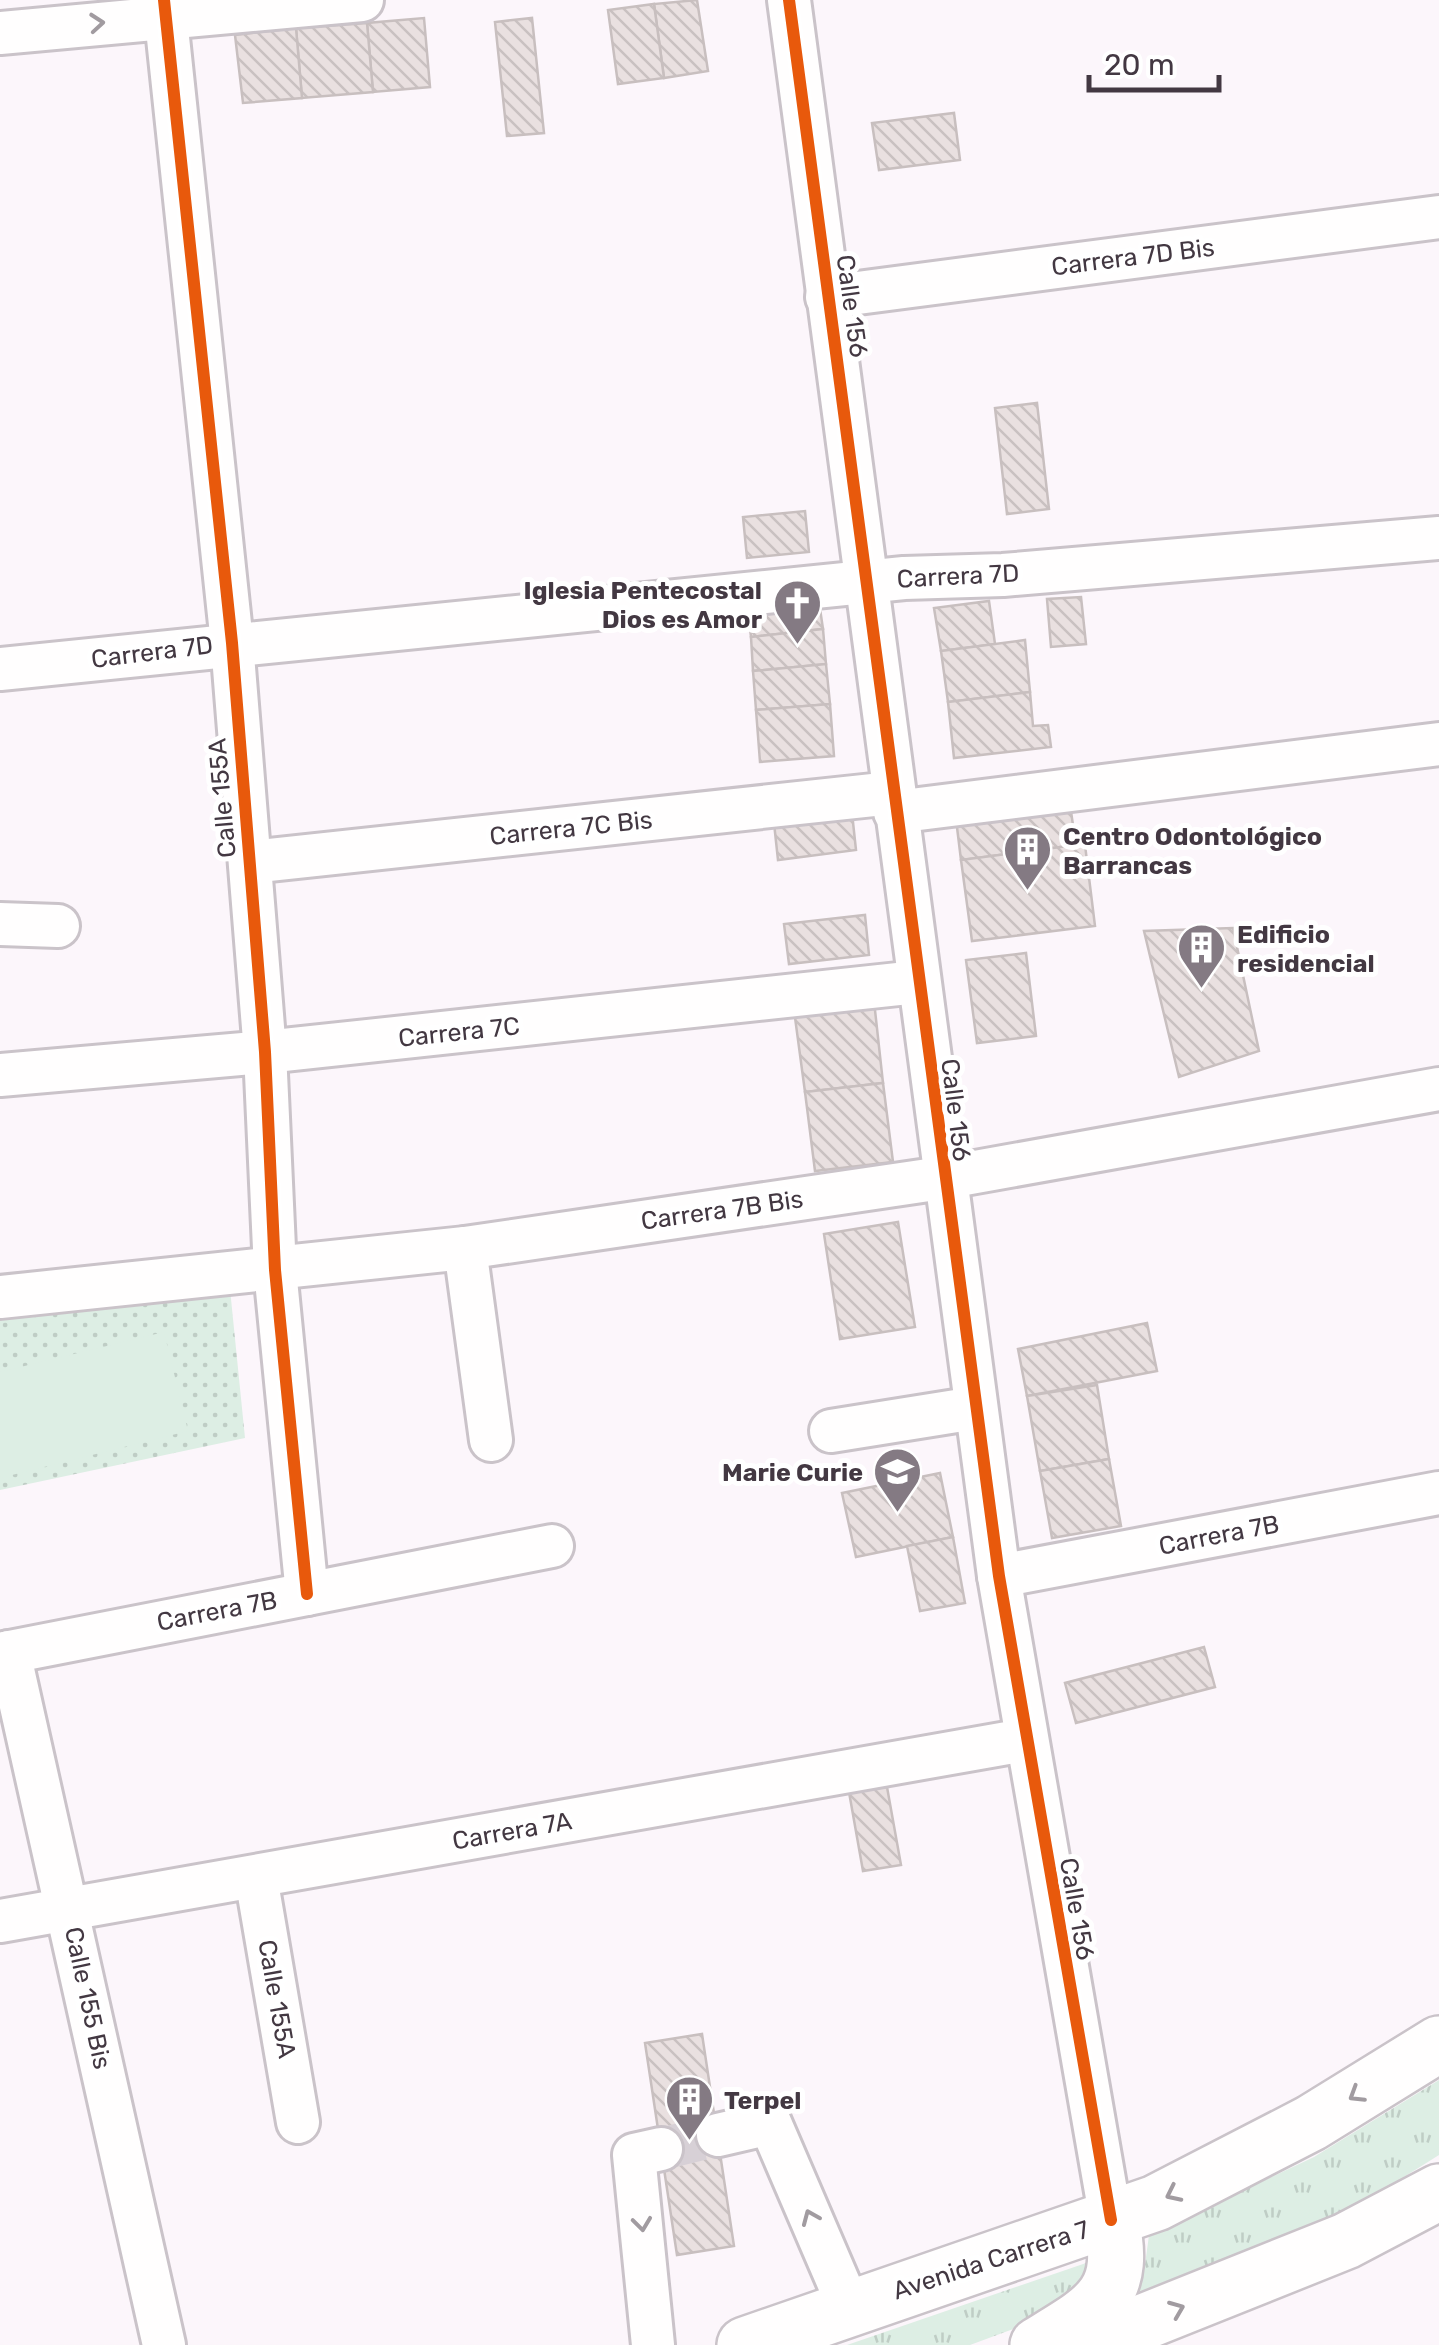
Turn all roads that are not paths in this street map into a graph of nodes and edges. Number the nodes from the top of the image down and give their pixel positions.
1 (362, 0) edge
2 (788, 0) edge
3 (165, 8) edge
4 (0, 33) edge
5 (1439, 217) edge
6 (828, 298) junction
7 (1439, 538) edge
8 (866, 582) junction
9 (232, 642) junction
10 (0, 669) edge
11 (1439, 744) edge
12 (894, 803) junction
13 (250, 862) junction
14 (0, 924) edge
15 (58, 926) dead end
16 (917, 982) junction
17 (265, 1052) junction
18 (0, 1074) edge
19 (1439, 1089) edge
20 (942, 1178) junction
21 (465, 1248) junction
22 (275, 1270) junction
23 (0, 1298) edge
24 (975, 1408) junction
25 (831, 1431) dead end
26 (491, 1440) dead end
27 (1439, 1493) edge
28 (552, 1546) dead end
29 (998, 1576) junction
30 (307, 1594) junction
31 (5, 1653) edge
32 (1024, 1740) junction
33 (256, 1877) junction
34 (69, 1909) junction
35 (0, 1922) edge
36 (1439, 2044) edge
37 (298, 2122) dead end
38 (718, 2135) tunnel mouth
39 (661, 2149) tunnel mouth
40 (1439, 2192) edge
41 (1111, 2220) junction
42 (850, 2307) junction
43 (164, 2345) edge
44 (654, 2345) edge
45 (746, 2345) edge
46 (1038, 2345) edge
47 (1086, 2345) edge

1 - 3 street
2 - 6 street, Calle 156
4 -> 3 street
3 - 9 street, Calle 155A
5 - 6 street, Carrera 7D Bis
6 - 8 street, Calle 156
7 - 8 street, Carrera 7D
8 - 9 street, Carrera 7D
8 - 12 street, Calle 156
9 - 10 street, Carrera 7D
9 - 13 street, Calle 155A
11 - 12 street, Carrera 7C Bis
12 - 13 street, Carrera 7C Bis
12 - 16 street, Calle 156
13 - 17 street, Calle 155A
14 - 15 street
16 - 17 street, Carrera 7C
16 - 20 street, Calle 156
17 - 18 street, Carrera 7C
17 - 22 street, Calle 155A
19 - 20 street, Carrera 7B Bis
20 - 21 street, Carrera 7B Bis
20 - 24 street, Calle 156
21 - 22 street, Carrera 7B Bis
21 - 26 street
22 - 23 street, Carrera 7B Bis
22 - 30 street, Calle 155A
24 - 25 street
24 - 29 street, Calle 156
27 - 29 street, Carrera 7B
28 - 30 street, Carrera 7B
29 - 32 street, Calle 156
30 - 31 street, Carrera 7B
31 - 34 street, Calle 155 Bis
32 - 33 street, Carrera 7A
32 - 41 street, Calle 156
33 - 34 street, Carrera 7A
33 - 37 street, Calle 155A
34 - 35 street, Carrera 7A
34 - 43 street, Calle 155 Bis
36 -> 41 main road, Avenida Carrera 7
42 -> 38 street
39 -> 44 street
47 -> 40 main road
41 - 42 main road, Avenida Carrera 7
41 - 46 main road
42 - 45 main road, Avenida Carrera 7

